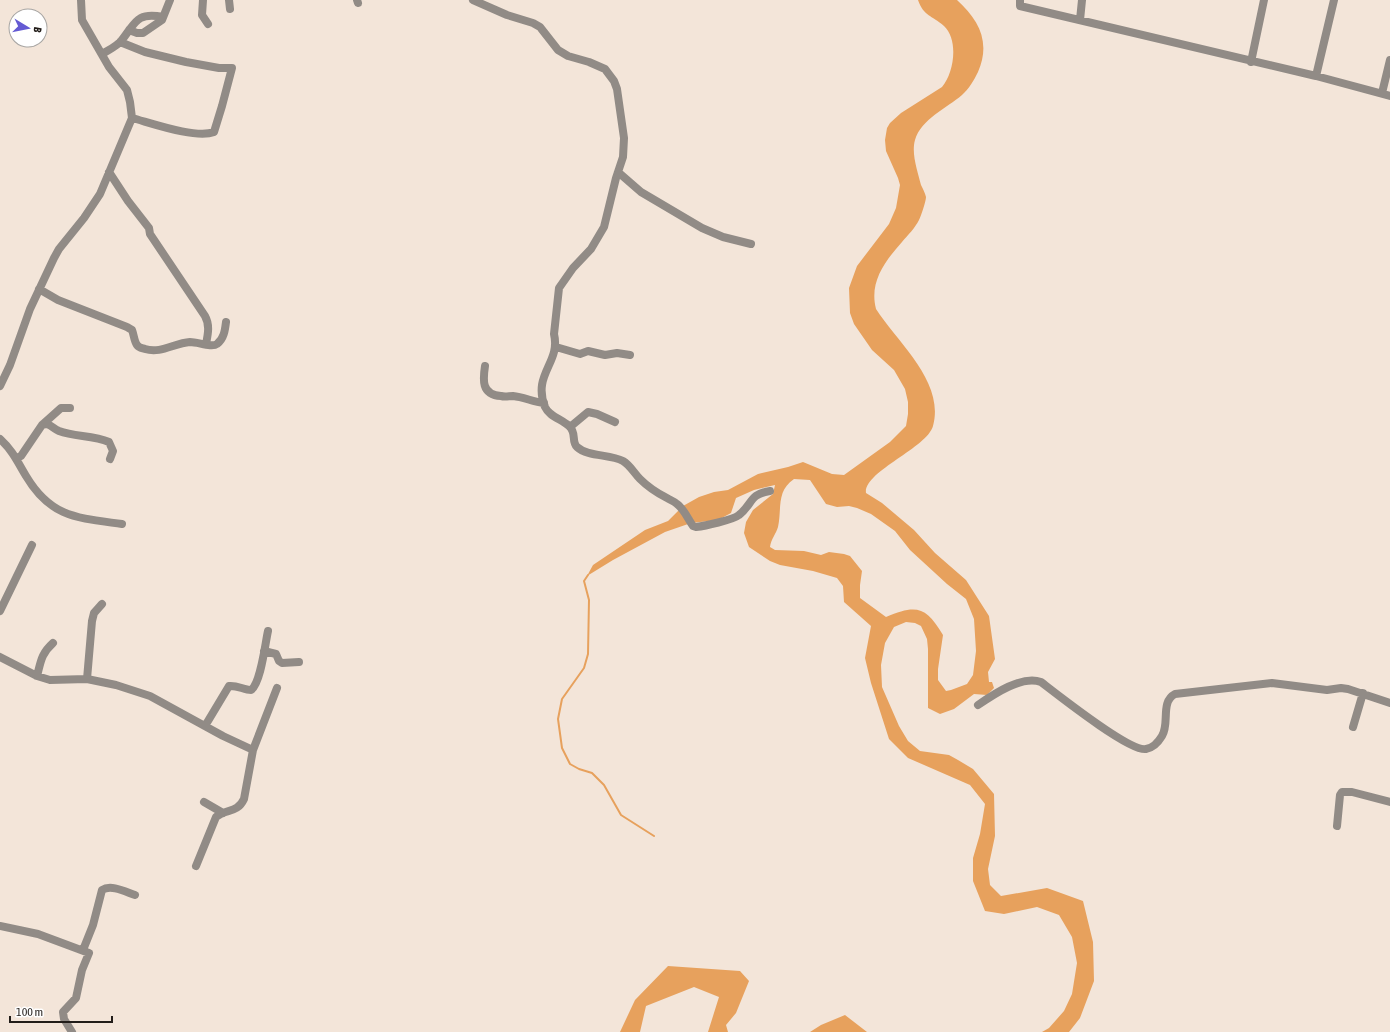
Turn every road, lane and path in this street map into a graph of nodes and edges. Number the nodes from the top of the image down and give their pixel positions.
1 (81, 0) edge
2 (170, 0) edge
3 (203, 0) edge
4 (229, 0) edge
5 (473, 0) edge
6 (1020, 0) edge
7 (1082, 0) edge
8 (1264, 0) edge
9 (1334, 0) edge
10 (230, 9) dead end
11 (164, 17) junction
12 (1080, 20) junction
13 (208, 24) dead end
14 (129, 30) junction
15 (120, 42) junction
16 (102, 54) junction
17 (1390, 60) edge
18 (1251, 62) junction
19 (1316, 76) junction
20 (1386, 94) edge
21 (132, 118) junction
22 (109, 172) junction
23 (618, 172) junction
24 (751, 244) dead end
25 (38, 289) junction
26 (226, 322) dead end
27 (206, 344) junction
28 (556, 347) junction
29 (630, 355) dead end
30 (485, 366) dead end
31 (0, 386) edge
32 (544, 403) junction
33 (70, 408) dead end
34 (615, 422) dead end
35 (42, 425) junction
36 (570, 427) junction
37 (0, 439) edge
38 (17, 458) junction
39 (110, 459) dead end
40 (770, 491) dead end
41 (122, 524) dead end
42 (32, 545) dead end
43 (102, 604) dead end
44 (0, 611) edge
45 (268, 631) dead end
46 (53, 643) dead end
47 (264, 651) junction
48 (0, 656) edge
49 (299, 662) dead end
50 (38, 676) junction
51 (87, 679) junction
52 (277, 688) dead end
53 (1363, 693) junction
54 (1390, 703) edge
55 (978, 705) dead end
56 (205, 726) junction
57 (1353, 727) dead end
58 (254, 750) junction
59 (204, 802) dead end
60 (1390, 802) edge
61 (223, 812) junction
62 (1337, 826) dead end
63 (196, 866) dead end
64 (135, 896) dead end
65 (0, 926) edge
66 (83, 950) junction
67 (72, 1032) edge

1 - 16 street
2 - 11 street
3 - 13 street
4 - 10 street
5 - 23 street
6 - 12 street
7 - 12 street
8 - 18 street
9 - 19 street
11 - 14 street
11 - 14 street
12 - 18 street
14 - 15 street
15 - 16 street
15 - 21 street
16 - 21 street
17 - 20 street
18 - 19 street
19 - 20 street
21 - 22 street
22 - 25 street
22 - 27 street
23 - 24 street
23 - 28 street
25 - 27 street
25 - 31 street
26 - 27 street
28 - 29 street
28 - 32 street
30 - 32 street
32 - 36 street
33 - 35 street
34 - 36 street
35 - 38 street
35 - 39 street
36 - 40 street
37 - 38 street
38 - 41 street
42 - 44 street
43 - 51 street
45 - 47 street
46 - 50 street
47 - 49 street
47 - 56 street
48 - 50 street
50 - 51 street
51 - 56 street
52 - 58 street
53 - 54 street
53 - 55 street
53 - 57 street
56 - 58 street
58 - 61 street
59 - 61 street
60 - 62 street
61 - 63 street
64 - 66 street
65 - 66 street
66 - 67 street

